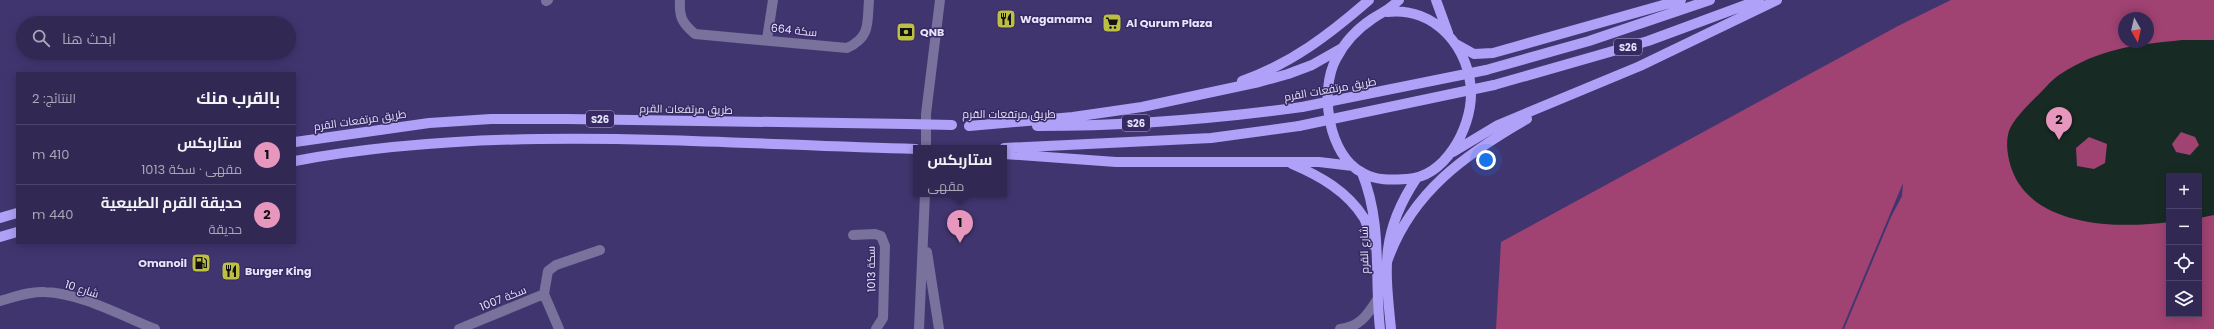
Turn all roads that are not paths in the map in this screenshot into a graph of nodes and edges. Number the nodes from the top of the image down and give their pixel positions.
1 (680, 0) edge
2 (773, 0) edge
3 (869, 0) edge
4 (940, 0) edge
5 (1369, 0) edge
6 (1399, 0) edge
7 (1436, 0) edge
8 (1681, 0) edge
9 (1710, 0) edge
10 (1759, 0) edge
11 (1777, 0) edge
12 (1387, 12) junction
13 (1448, 33) junction
14 (767, 39) junction
15 (1456, 44) junction
16 (1342, 48) junction
17 (1211, 92) junction
18 (1556, 102) junction
19 (969, 126) junction
20 (296, 142) edge
21 (926, 145) edge
22 (1007, 148) edge
23 (913, 149) edge
24 (1451, 153) junction
25 (1007, 154) edge
26 (296, 161) edge
27 (1288, 162) junction
28 (1353, 166) junction
29 (1362, 173) junction
30 (1416, 179) junction
31 (925, 197) edge
32 (16, 213) edge
33 (0, 218) edge
34 (16, 232) edge
35 (853, 235) dead end
36 (0, 238) edge
37 (925, 240) junction
38 (600, 250) dead end
39 (1376, 254) junction
40 (1387, 262) junction
41 (544, 294) junction
42 (934, 300) junction
43 (1376, 300) junction
44 (0, 301) edge
45 (921, 301) junction
46 (155, 329) edge
47 (459, 329) edge
48 (559, 329) edge
49 (876, 329) edge
50 (919, 329) edge
51 (924, 329) edge
52 (939, 329) edge
53 (944, 329) edge
54 (1340, 329) edge
55 (1380, 329) edge
56 (1391, 329) edge

1 - 14 street, سكة 664
2 - 14 street
3 - 14 street, سكة 664
4 - 21 street
5 - 17 main road
6 - 12 main road
7 - 13 main road
8 - 15 main road
9 - 19 main road, طريق مرتفعات القرم / S26, bridge
10 - 22 main road, S26, bridge
11 - 18 main road
12 - 13 main road
12 - 16 main road
13 - 15 main road
15 - 24 main road
16 - 17 main road
16 - 28 main road
17 - 19 main road
18 - 24 main road
18 - 40 main road
19 - 20 main road, طريق مرتفعات القرم / S26, bridge
23 - 26 main road, S26
24 - 30 main road
25 - 27 main road
27 - 28 main road
27 - 39 main road
28 - 29 main road
29 - 30 main road
29 - 39 main road, شارع القرم
30 - 40 main road, شارع القرم
31 - 37 street
32 - 33 main road
34 - 36 main road
35 - 49 street, سكة 1013
37 - 42 street
37 - 45 street
38 - 41 street
39 - 43 main road, شارع القرم
40 - 56 main road, شارع القرم
41 - 47 street, سكة 1007
41 - 48 street, سكة 1007
42 - 52 street
42 - 53 street
43 - 54 street
43 - 55 main road, شارع القرم
44 - 46 street, شارع 10
45 - 50 street
45 - 51 street

